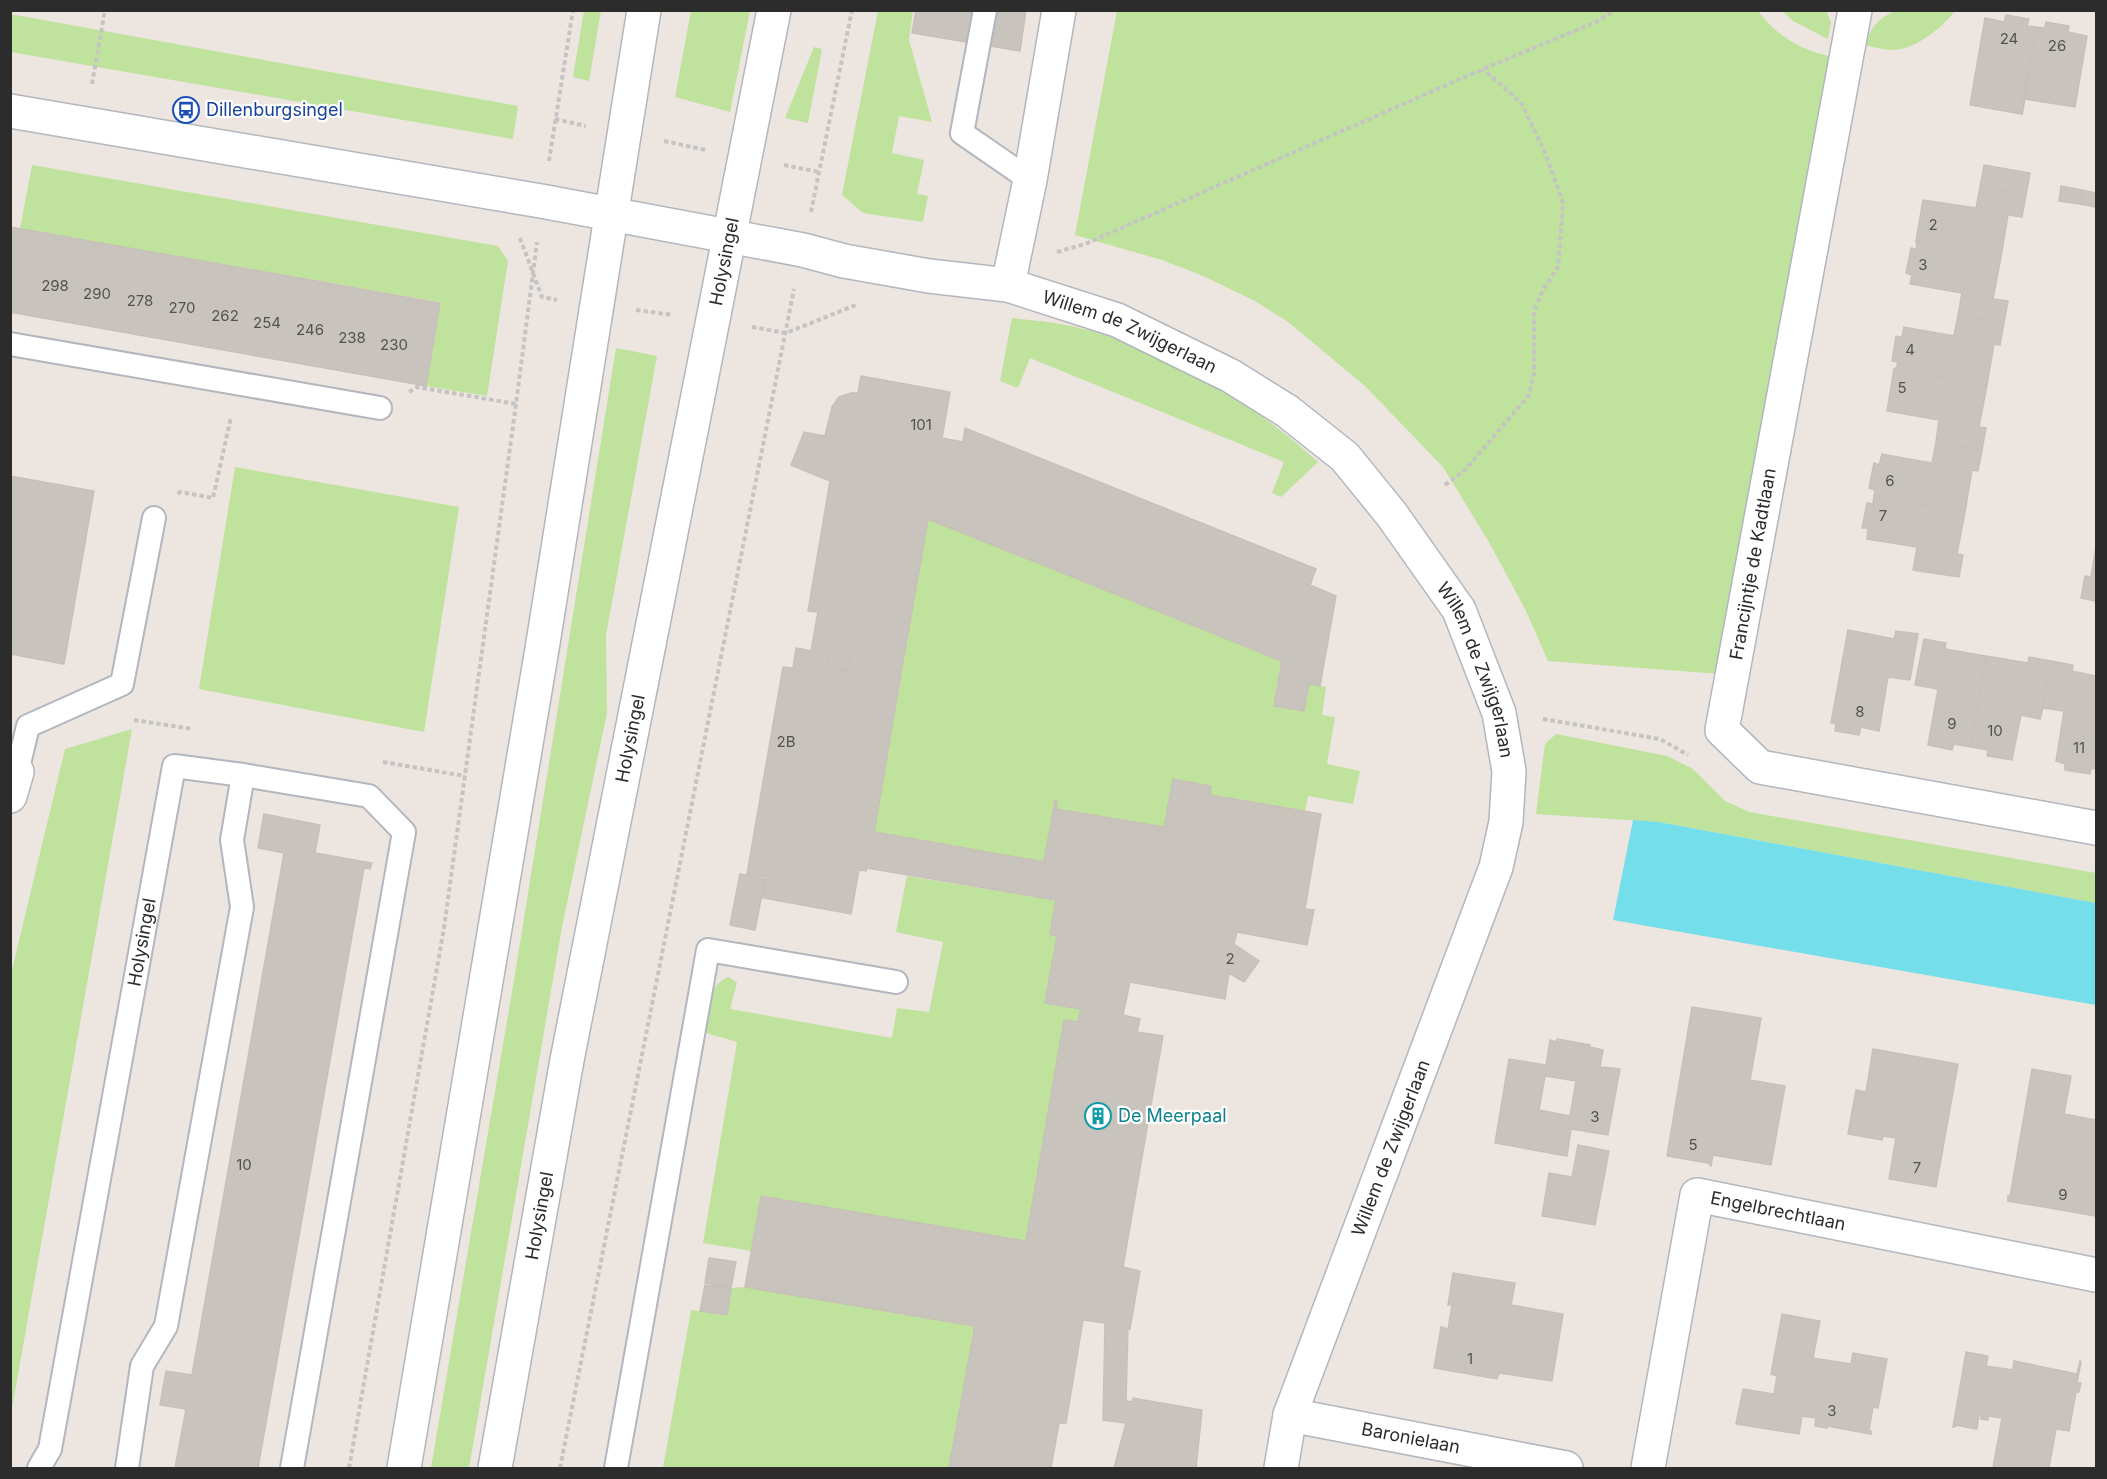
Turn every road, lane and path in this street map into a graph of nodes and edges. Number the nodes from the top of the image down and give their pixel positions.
1 (105, 10) edge
2 (573, 10) edge
3 (644, 10) edge
4 (774, 10) edge
5 (852, 10) edge
6 (985, 10) edge
7 (1059, 10) edge
8 (1615, 10) edge
9 (1855, 10) edge
10 (1483, 69) junction
11 (10, 111) edge
12 (555, 119) junction
13 (85, 124) junction
14 (625, 134) junction
15 (745, 157) junction
16 (1030, 180) junction
17 (541, 201) junction
18 (613, 214) junction
19 (730, 237) junction
20 (803, 250) junction
21 (1010, 275) junction
22 (10, 345) edge
23 (238, 384) junction
24 (516, 404) junction
25 (380, 408) joint
26 (1445, 484) dead end
27 (154, 518) joint
28 (243, 775) junction
29 (13, 778) edge
30 (2097, 828) edge
31 (896, 982) dead end
32 (2097, 1275) edge
33 (1290, 1415) junction
34 (39, 1468) edge
35 (127, 1468) edge
36 (292, 1468) edge
37 (349, 1468) edge
38 (404, 1468) edge
39 (495, 1468) edge
40 (560, 1468) edge
41 (616, 1468) edge
42 (1281, 1468) edge
43 (1566, 1468) edge
44 (1648, 1468) edge

1 - 13 path
2 - 12 path
3 - 14 street
4 - 15 street, Holysingel
5 - 15 path
6 - 16 lane
7 - 16 street
8 - 10 path
9 - 30 street, Francijntje de Kadtlaan
10 - 21 path
10 - 26 path
11 - 13 street
12 - 14 path
12 - 17 path
13 - 17 street
14 - 15 path
14 - 18 street
15 - 19 street, Holysingel
16 - 21 street
17 - 18 street
17 - 24 path
18 - 19 street
18 - 38 street
19 - 20 street
19 - 39 street, Holysingel
20 - 21 street, Willem de Zwijgerlaan
20 - 40 path
21 - 33 street, Willem de Zwijgerlaan
22 - 23 lane
23 - 25 lane
23 - 27 path
24 - 25 path
24 - 37 path
27 - 29 lane
28 - 34 lane, Holysingel
28 - 35 lane
28 - 36 lane, Holysingel
31 - 41 lane
32 - 44 street, Engelbrechtlaan
33 - 42 street, Willem de Zwijgerlaan
33 - 43 street, Baronielaan

